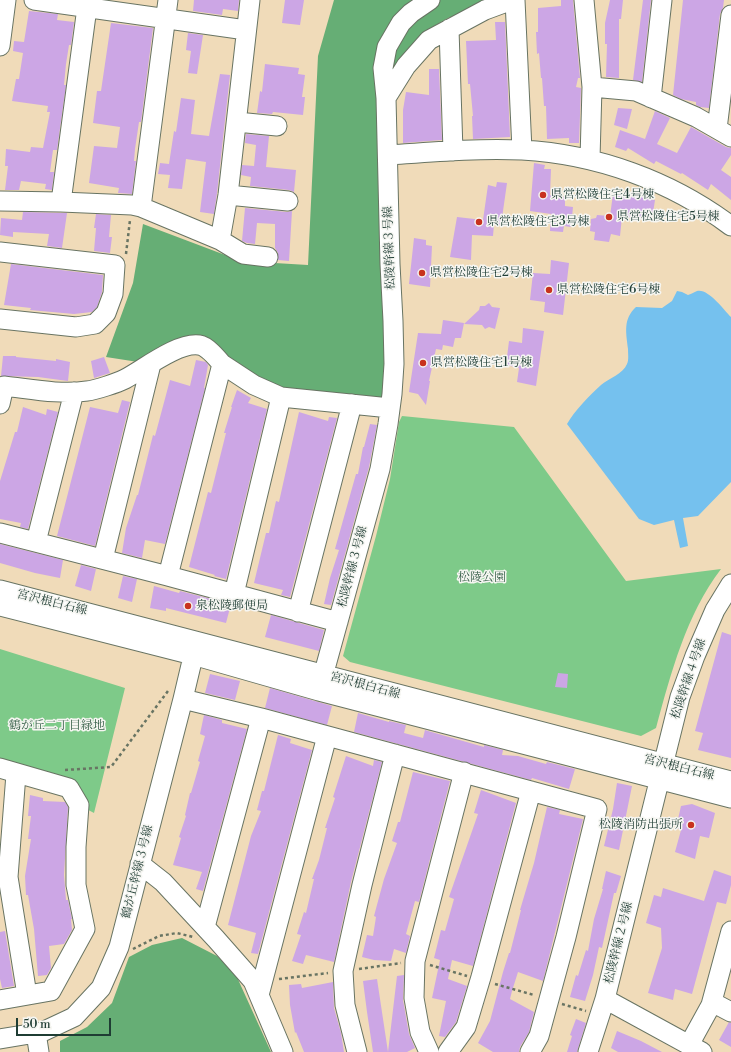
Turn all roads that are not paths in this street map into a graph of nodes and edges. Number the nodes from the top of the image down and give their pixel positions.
1 (6, 0) edge
2 (34, 0) edge
3 (168, 0) edge
4 (250, 0) edge
5 (430, 0) edge
6 (514, 0) edge
7 (584, 0) edge
8 (662, 0) edge
9 (87, 4) edge
10 (731, 15) edge
11 (166, 18) junction
12 (449, 29) junction
13 (246, 30) junction
14 (0, 46) edge
15 (592, 87) junction
16 (386, 98) junction
17 (651, 98) junction
18 (237, 122) junction
19 (277, 126) dead end
20 (724, 133) edge
21 (522, 150) junction
22 (453, 151) junction
23 (388, 155) junction
24 (590, 159) junction
25 (228, 195) junction
26 (0, 201) edge
27 (288, 201) dead end
28 (60, 202) junction
29 (136, 206) junction
30 (731, 226) edge
31 (220, 240) junction
32 (0, 252) edge
33 (268, 257) dead end
34 (0, 319) edge
35 (151, 364) junction
36 (222, 364) junction
37 (2, 392) edge
38 (74, 392) junction
39 (281, 397) junction
40 (352, 404) junction
41 (390, 408) junction
42 (0, 533) edge
43 (36, 542) junction
44 (102, 560) junction
45 (168, 576) junction
46 (731, 584) edge
47 (0, 590) edge
48 (234, 594) junction
49 (0, 606) edge
50 (298, 612) junction
51 (338, 622) junction
52 (195, 648) junction
53 (322, 683) junction
54 (177, 692) junction
55 (261, 718) junction
56 (327, 736) junction
57 (395, 754) junction
58 (8, 771) edge
59 (464, 772) junction
60 (662, 772) junction
61 (731, 781) edge
62 (531, 791) junction
63 (731, 798) edge
64 (140, 864) junction
65 (207, 929) junction
66 (731, 930) edge
67 (28, 995) junction
68 (259, 995) junction
69 (0, 1000) edge
70 (712, 1002) junction
71 (602, 1007) junction
72 (731, 1012) edge
73 (36, 1033) junction
74 (0, 1039) edge
75 (696, 1048) edge
76 (592, 1051) edge
77 (39, 1052) edge
78 (283, 1052) edge
79 (357, 1052) edge
80 (429, 1052) edge
81 (448, 1052) edge
82 (530, 1052) edge

1 - 14 street
2 - 9 street
3 - 11 street
4 - 13 street
5 - 16 street, 松陵幹線３号線
6 - 12 street
6 - 21 street
7 - 15 street
8 - 17 street
9 - 11 street
9 - 28 street
10 - 20 street
11 - 13 street
11 - 29 street
12 - 16 street
12 - 22 street
13 - 18 street
15 - 17 street
15 - 24 street
16 - 23 street, 松陵幹線３号線
17 - 20 street
18 - 19 street
18 - 25 street
21 - 22 street
21 - 24 street
22 - 23 street
23 - 41 street, 松陵幹線３号線
24 - 30 street
25 - 27 street
25 - 31 street
26 - 28 street
28 - 29 street
29 - 31 street
31 - 33 street
32 - 34 street
35 - 36 street
35 - 38 street
35 - 44 street
36 - 39 street
36 - 45 street
37 - 38 street
38 - 43 street
39 - 40 street
39 - 48 street
40 - 41 street
40 - 50 street
41 - 51 street, 松陵幹線３号線
42 - 43 street
43 - 44 street
44 - 45 street
45 - 48 street
46 - 60 street, 松陵幹線４号線
47 - 52 street, 宮沢根白石線
48 - 50 street
49 - 52 street
50 - 51 street
51 - 53 street, 松陵幹線３号線
52 - 53 street
52 - 54 street, 鶴が丘幹線３号線
53 - 60 street
54 - 55 street
54 - 64 street, 鶴が丘幹線３号線
55 - 56 street
55 - 65 street
56 - 57 street
56 - 68 street
57 - 59 street
57 - 79 street
58 - 67 street
58 - 67 street
59 - 62 street
59 - 80 street
60 - 61 street, 宮沢根白石線
60 - 63 street
60 - 71 street, 松陵幹線２号線
62 - 81 street
62 - 82 street
64 - 65 street
64 - 73 street, 鶴が丘幹線３号線
65 - 68 street
66 - 70 street
67 - 69 street
68 - 78 street
70 - 72 street
70 - 75 street
71 - 75 street, 松陵幹線２号線
71 - 76 street
73 - 74 street, 鶴が丘幹線３号線
73 - 77 street

